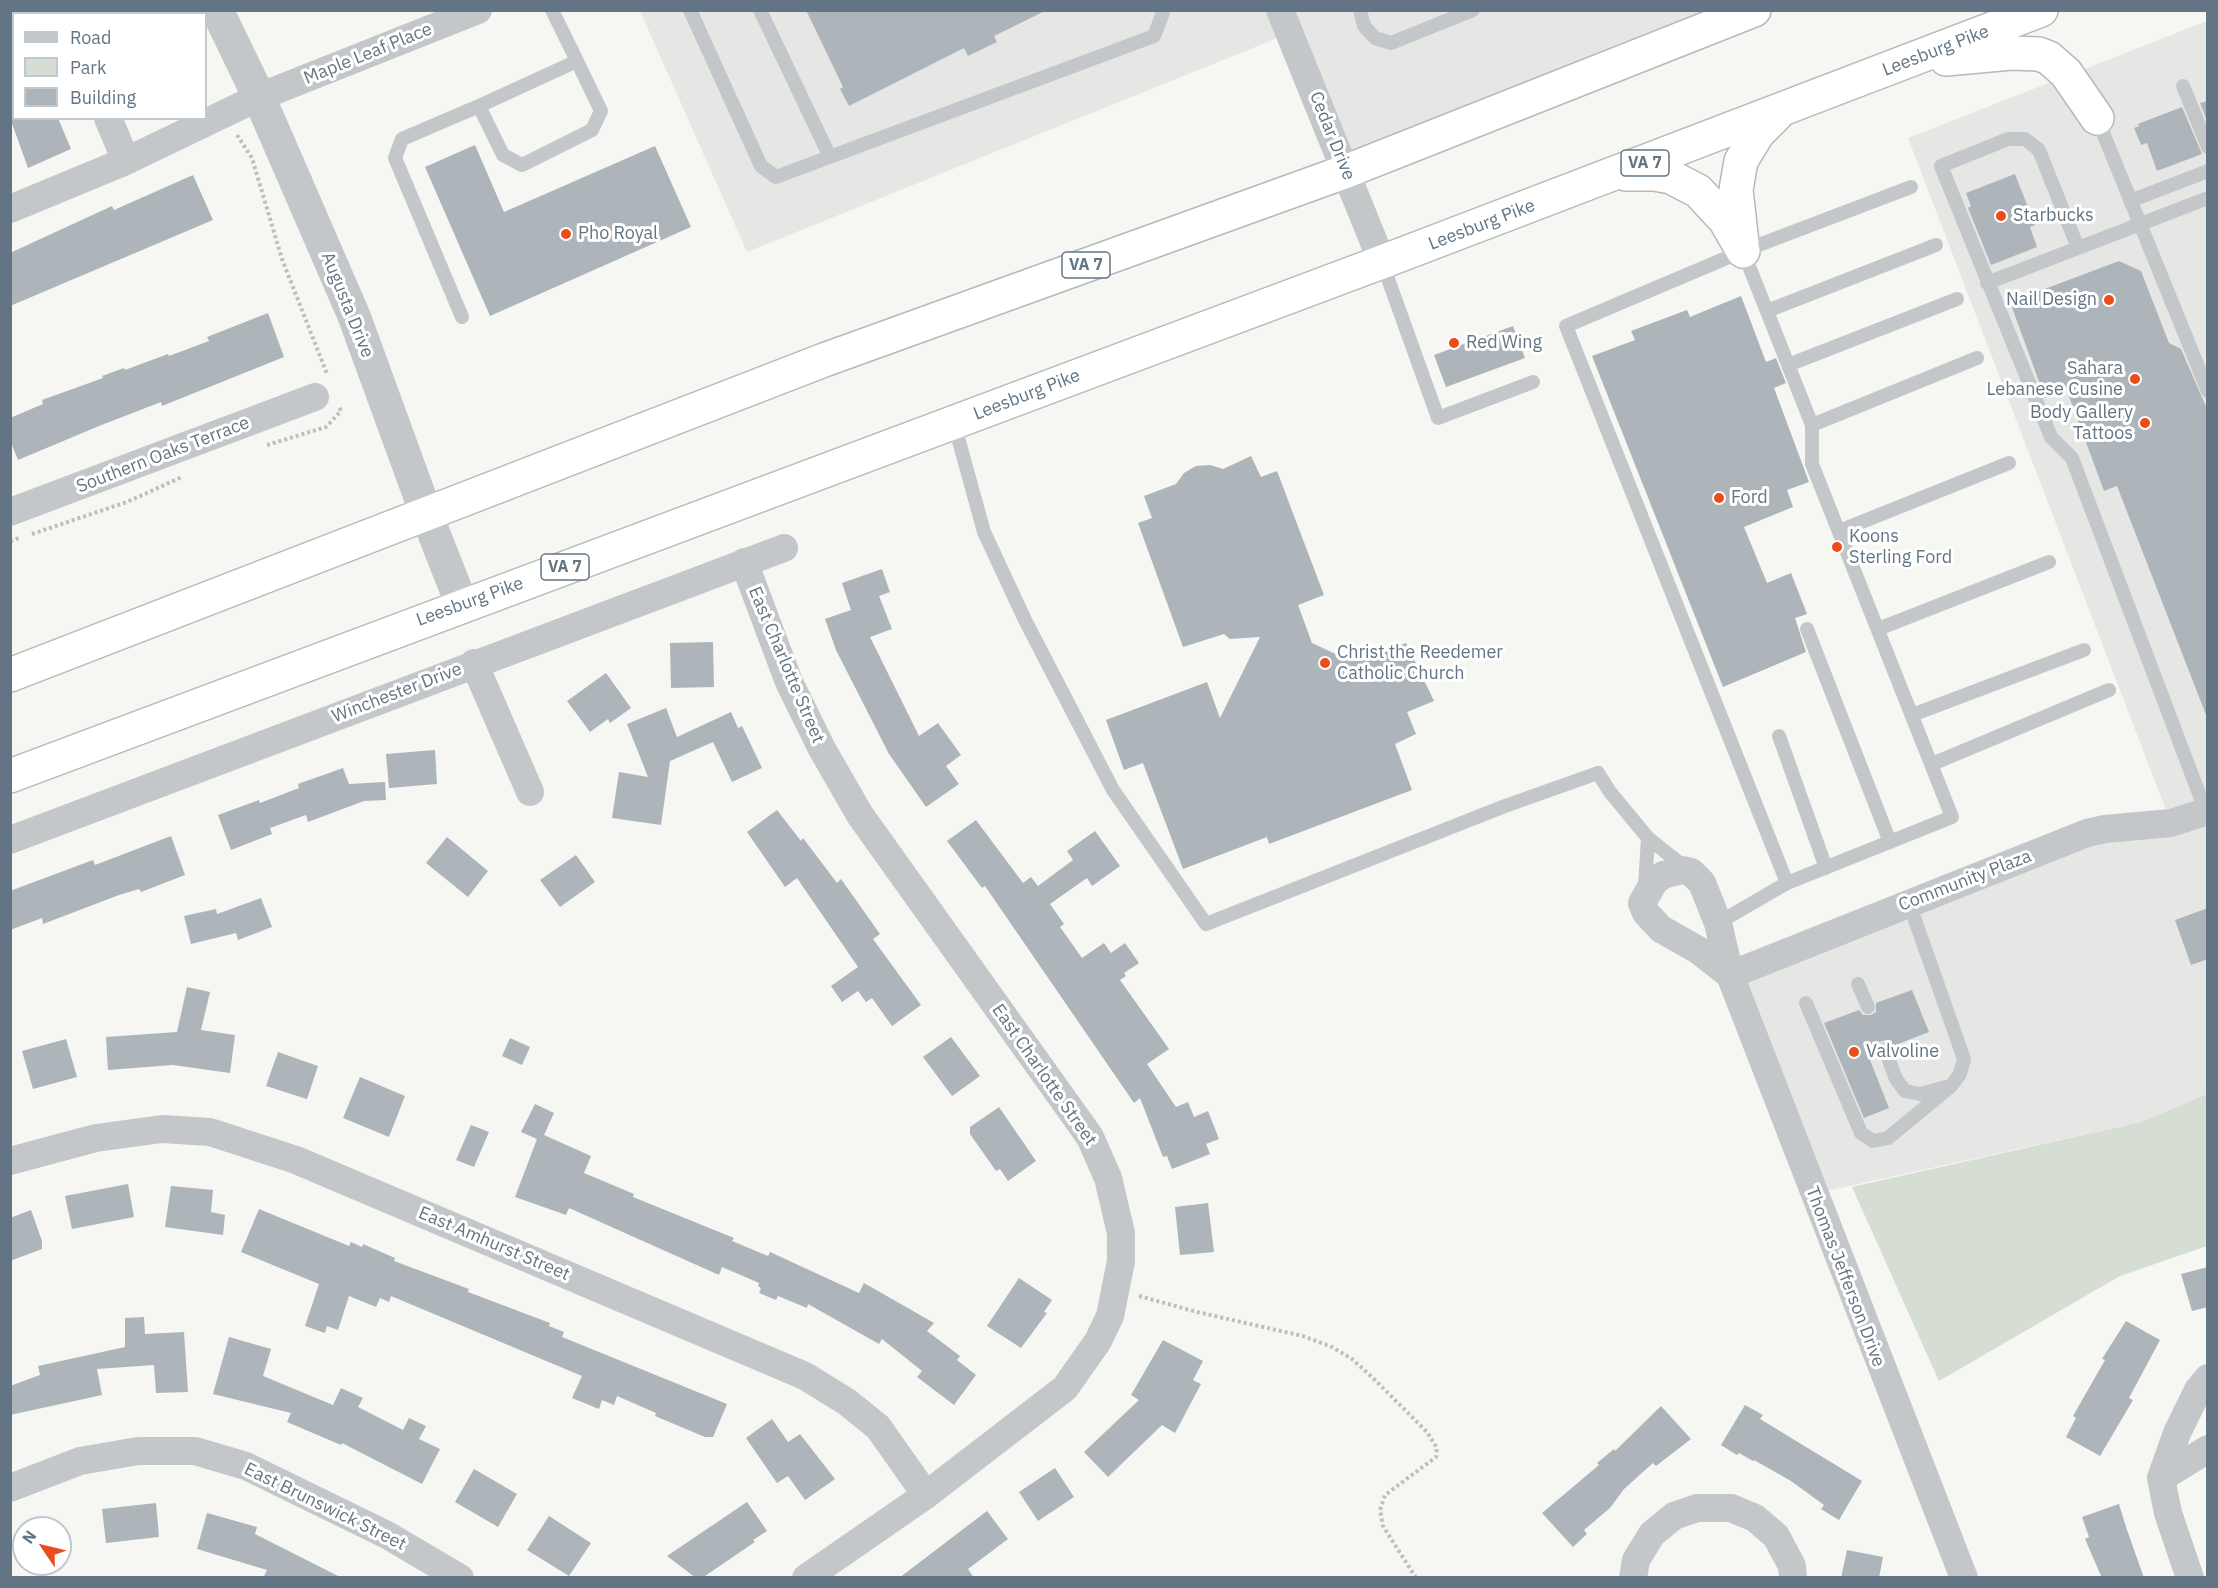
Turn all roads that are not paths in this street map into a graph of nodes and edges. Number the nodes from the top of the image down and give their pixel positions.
1 (217, 10) edge
2 (478, 10) edge
3 (552, 10) edge
4 (690, 10) edge
5 (760, 10) edge
6 (1164, 10) edge
7 (1280, 10) edge
8 (1360, 10) edge
9 (1754, 10) edge
10 (2041, 10) edge
11 (1469, 12) edge
12 (577, 61) junction
13 (1908, 62) junction
14 (2183, 87) dead end
15 (259, 97) junction
16 (479, 106) junction
17 (1780, 110) junction
18 (2097, 118) joint
19 (109, 120) edge
20 (2208, 147) edge
21 (830, 157) junction
22 (126, 161) junction
23 (1347, 171) junction
24 (2208, 171) edge
25 (1612, 175) junction
26 (1911, 187) dead end
27 (2208, 198) edge
28 (2130, 201) junction
29 (10, 209) edge
30 (2140, 224) junction
31 (1936, 246) dead end
32 (2078, 248) junction
33 (1743, 251) junction
34 (1382, 262) junction
35 (1988, 283) junction
36 (1957, 298) dead end
37 (1767, 312) junction
38 (462, 317) dead end
39 (1977, 358) dead end
40 (1788, 365) junction
41 (2204, 373) edge
42 (1533, 382) dead end
43 (2208, 391) edge
44 (327, 392) road end
45 (954, 423) junction
46 (1812, 425) junction
47 (2009, 463) dead end
48 (10, 512) edge
49 (426, 516) junction
50 (1839, 531) junction
51 (784, 548) dead end
52 (744, 562) junction
53 (2049, 562) dead end
54 (462, 605) junction
55 (1807, 629) dead end
56 (1878, 629) junction
57 (2084, 650) dead end
58 (474, 663) junction
59 (10, 675) edge
60 (2109, 690) dead end
61 (1912, 715) junction
62 (1779, 736) dead end
63 (1932, 764) junction
64 (10, 776) edge
65 (530, 792) dead end
66 (2207, 812) edge
67 (1648, 838) junction
68 (10, 840) edge
69 (1890, 842) junction
70 (1826, 868) junction
71 (1691, 872) junction
72 (1787, 883) junction
73 (1642, 903) junction
74 (1909, 903) junction
75 (1718, 922) junction
76 (1730, 975) junction
77 (1858, 984) dead end
78 (1806, 1003) dead end
79 (1868, 1007) dead end
80 (1885, 1049) dead end
81 (1951, 1086) junction
82 (10, 1161) edge
83 (2208, 1378) edge
84 (2208, 1449) edge
85 (2162, 1478) junction
86 (10, 1488) edge
87 (926, 1495) junction
88 (460, 1578) edge
89 (806, 1578) edge
90 (1633, 1578) edge
91 (1793, 1578) edge
92 (1964, 1578) edge
93 (2190, 1578) edge

1 - 15 street, Augusta Drive
2 - 15 street, Maple Leaf Place
3 - 12 lane
4 - 21 lane
5 - 21 lane
6 - 21 lane
7 - 23 street, Cedar Drive
8 - 11 lane
9 - 23 highway, VA 7
10 - 13 highway, Leesburg Pike / VA 7
12 - 16 lane
12 - 16 lane
13 - 17 highway, Leesburg Pike / VA 7
13 - 18 highway
14 - 20 lane
15 - 22 street, Maple Leaf Place
15 - 49 street, Augusta Drive
16 - 38 lane
17 - 25 highway, Leesburg Pike / VA 7
17 - 33 highway
18 - 28 lane
19 - 22 street
22 - 29 street, Maple Leaf Place
23 - 34 street, Cedar Drive
23 - 49 highway, VA 7
24 - 28 lane
25 - 33 highway
25 - 34 highway, Leesburg Pike / VA 7
26 - 33 lane
27 - 30 lane
28 - 30 lane
30 - 32 lane
30 - 41 lane
31 - 37 lane
32 - 35 lane
32 - 35 lane
33 - 37 lane
33 - 72 lane
34 - 42 lane
34 - 45 highway, Leesburg Pike / VA 7
35 - 66 lane
36 - 40 lane
37 - 40 lane
39 - 46 lane
40 - 46 lane
41 - 43 lane
44 - 48 street, Southern Oaks Terrace
45 - 54 highway, Leesburg Pike / VA 7
45 - 67 lane
46 - 50 lane
47 - 50 lane
49 - 54 street, Augusta Drive
49 - 59 highway, VA 7
50 - 56 lane
51 - 52 street, Winchester Drive
52 - 58 street, Winchester Drive
52 - 87 street, East Charlotte Street
53 - 56 lane
54 - 64 highway, Leesburg Pike / VA 7
55 - 69 lane
56 - 61 lane
57 - 61 lane
58 - 65 street
58 - 68 street, Winchester Drive
60 - 63 lane
61 - 63 lane
62 - 70 lane
63 - 69 lane
66 - 74 street, Community Plaza
67 - 71 lane
67 - 73 lane
69 - 70 lane
70 - 72 lane
71 - 73 street
71 - 75 street, Thomas Jefferson Drive
72 - 75 lane
73 - 76 street
74 - 76 street, Community Plaza
74 - 81 lane
75 - 76 street, Thomas Jefferson Drive
76 - 92 street, Thomas Jefferson Drive
77 - 79 lane
78 - 81 lane
80 - 81 lane
82 - 87 street, East Amhurst Street
83 - 85 street
84 - 85 street
85 - 93 street
86 - 88 street, East Brunswick Street
87 - 89 street, East Charlotte Street
90 - 91 street

